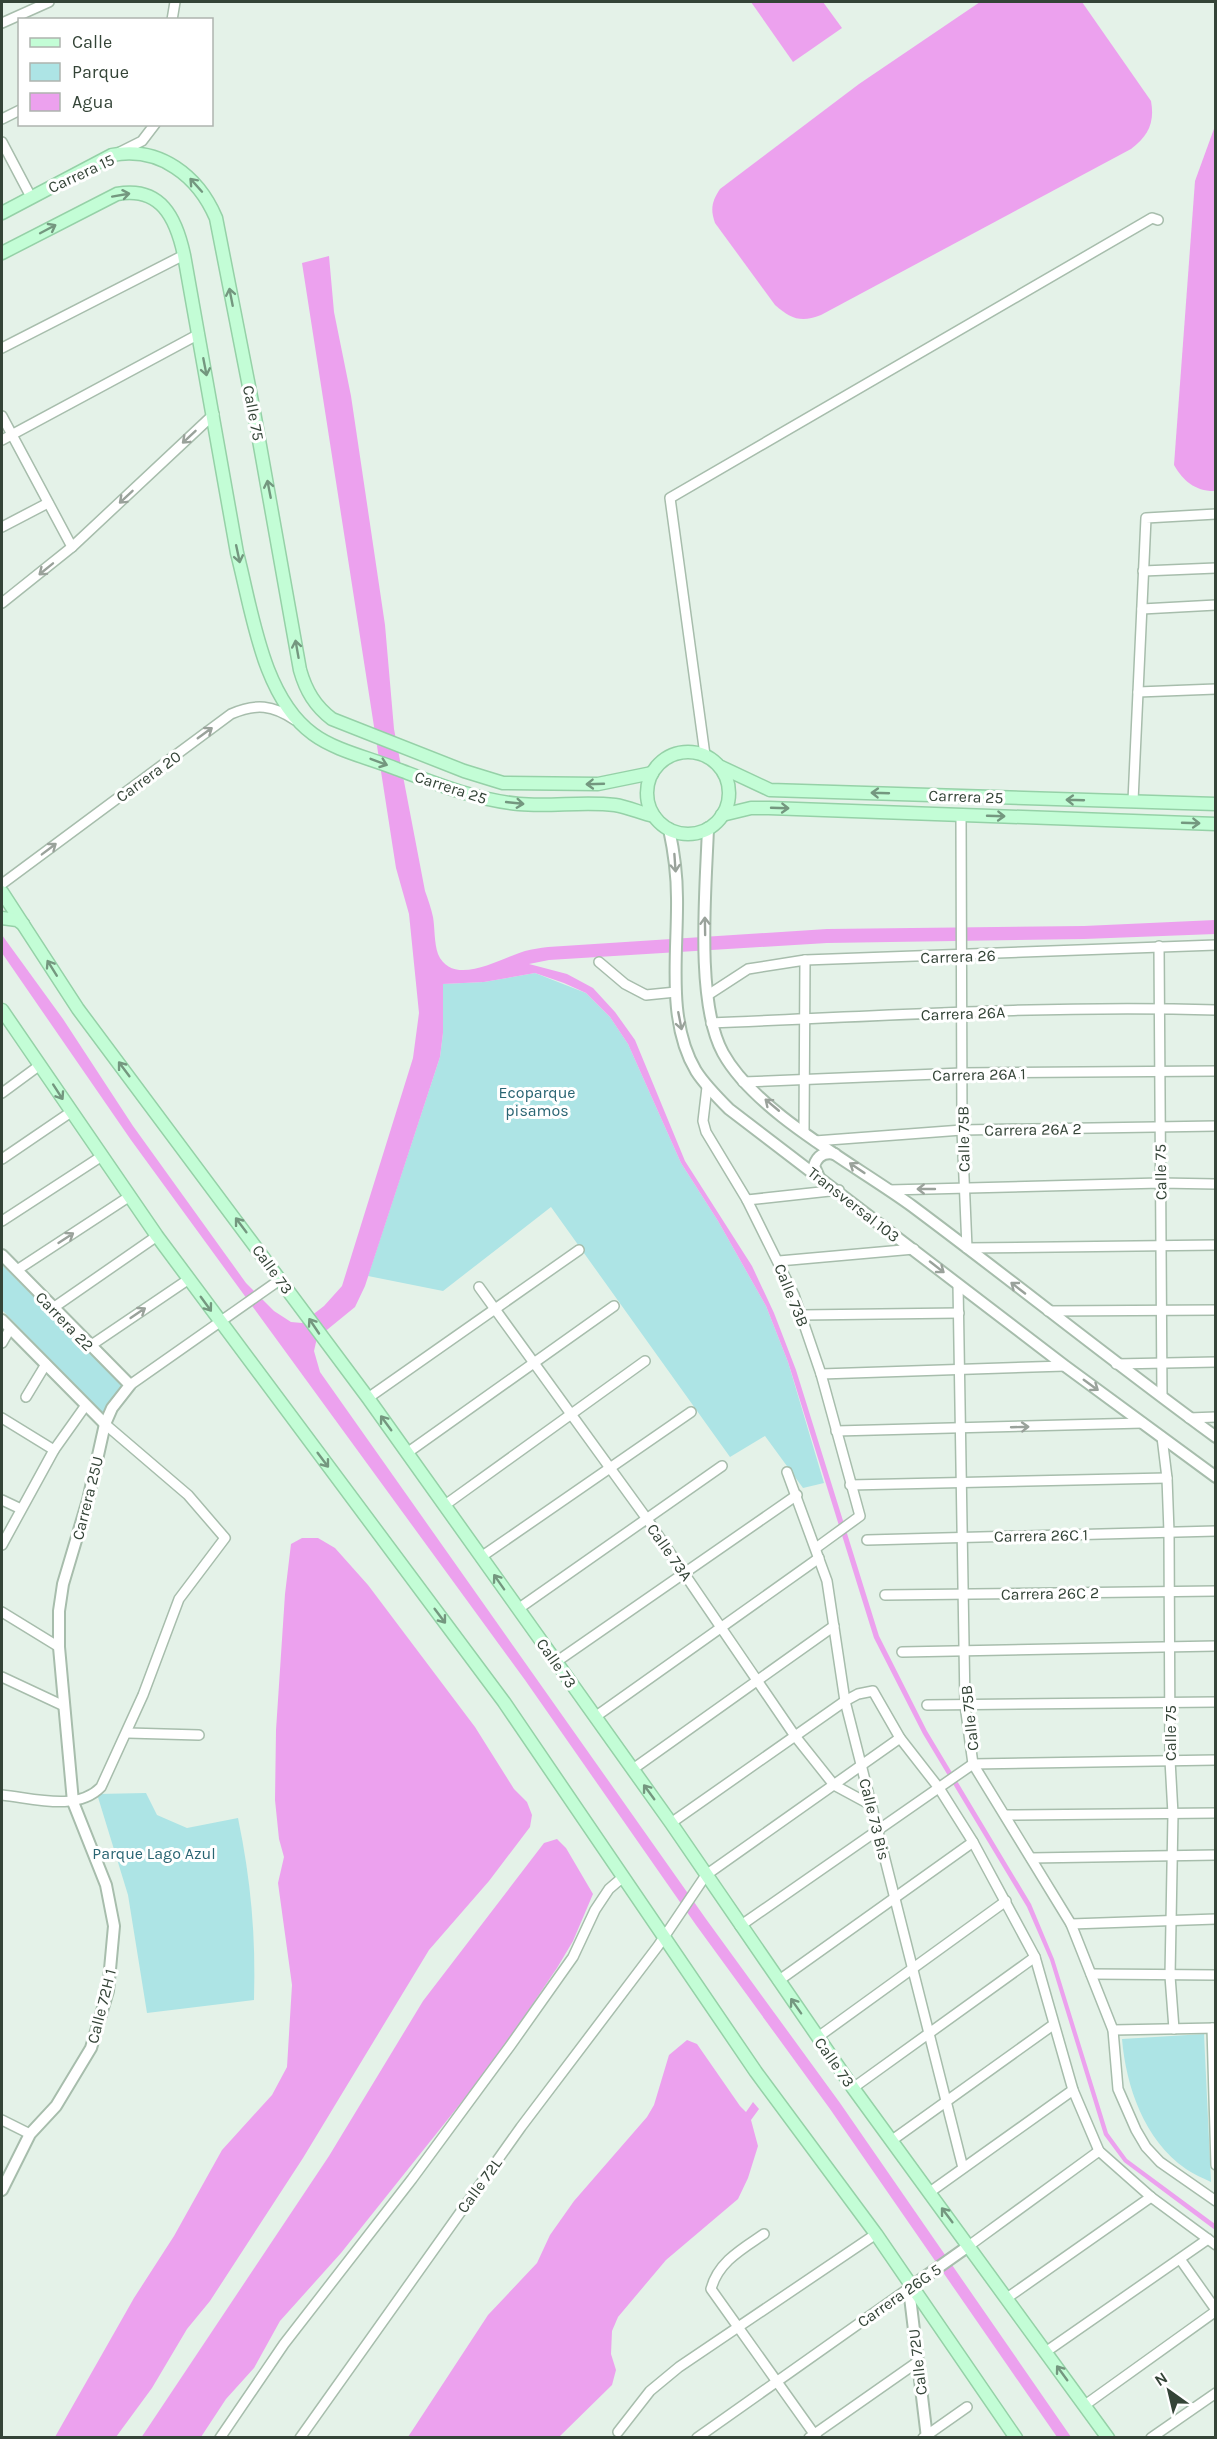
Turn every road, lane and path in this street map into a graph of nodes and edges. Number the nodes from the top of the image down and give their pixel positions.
1 (49, 2) edge
2 (175, 2) edge
3 (172, 18) edge
4 (2, 23) edge
5 (18, 111) edge
6 (2, 119) edge
7 (153, 126) edge
8 (2, 142) edge
9 (112, 155) junction
10 (165, 161) joint
11 (31, 197) junction
12 (2, 213) edge
13 (1158, 220) dead end
14 (2, 253) edge
15 (184, 255) junction
16 (199, 334) junction
17 (2, 348) edge
18 (214, 414) junction
19 (2, 416) edge
20 (12, 435) junction
21 (2, 440) edge
22 (48, 503) junction
23 (1215, 514) edge
24 (2, 527) edge
25 (72, 547) junction
26 (1215, 568) edge
27 (1143, 572) junction
28 (2, 603) edge
29 (1215, 605) edge
30 (1142, 609) junction
31 (304, 685) joint
32 (1215, 688) edge
33 (1138, 692) junction
34 (302, 726) junction
35 (705, 755) junction
36 (721, 767) junction
37 (652, 773) junction
38 (1133, 801) junction
39 (1215, 804) edge
40 (722, 815) junction
41 (961, 815) junction
42 (654, 816) junction
43 (1215, 824) edge
44 (708, 828) junction
45 (669, 829) junction
46 (2, 884) edge
47 (2, 892) edge
48 (6, 918) edge
49 (26, 927) junction
50 (1215, 945) edge
51 (1159, 946) junction
52 (961, 954) junction
53 (805, 960) junction
54 (599, 962) dead end
55 (676, 992) junction
56 (708, 995) junction
57 (1159, 1008) junction
58 (2, 1010) edge
59 (1215, 1010) edge
60 (962, 1012) junction
61 (805, 1019) junction
62 (711, 1023) junction
63 (40, 1065) junction
64 (1215, 1071) edge
65 (1160, 1072) junction
66 (962, 1073) junction
67 (806, 1079) junction
68 (744, 1082) junction
69 (707, 1087) junction
70 (2, 1093) edge
71 (71, 1112) junction
72 (1215, 1126) edge
73 (1160, 1127) junction
74 (962, 1130) junction
75 (804, 1132) junction
76 (815, 1141) junction
77 (835, 1154) junction
78 (102, 1156) junction
79 (2, 1159) edge
80 (818, 1175) junction
81 (1160, 1183) junction
82 (1215, 1184) edge
83 (964, 1189) junction
84 (839, 1190) junction
85 (889, 1190) junction
86 (130, 1196) junction
87 (747, 1200) junction
88 (2, 1221) edge
89 (157, 1236) junction
90 (1161, 1244) junction
91 (1215, 1245) edge
92 (967, 1248) junction
93 (914, 1249) junction
94 (579, 1250) dead end
95 (2, 1255) edge
96 (779, 1261) junction
97 (17, 1270) junction
98 (189, 1279) junction
99 (281, 1279) junction
100 (958, 1284) junction
101 (479, 1287) dead end
102 (614, 1306) dead end
103 (53, 1308) junction
104 (496, 1309) junction
105 (1215, 1310) edge
106 (1048, 1311) junction
107 (1161, 1311) junction
108 (959, 1314) junction
109 (802, 1315) junction
110 (2, 1320) edge
111 (225, 1320) junction
112 (10, 1329) junction
113 (2, 1343) edge
114 (90, 1346) junction
115 (645, 1361) dead end
116 (535, 1362) junction
117 (1215, 1362) edge
118 (1162, 1363) junction
119 (46, 1364) junction
120 (1116, 1364) junction
121 (1065, 1366) junction
122 (960, 1370) junction
123 (821, 1374) junction
124 (130, 1385) junction
125 (26, 1397) dead end
126 (1162, 1397) junction
127 (368, 1398) junction
128 (86, 1405) junction
129 (690, 1412) dead end
130 (570, 1413) junction
131 (2, 1418) edge
132 (1189, 1418) junction
133 (1215, 1418) edge
134 (1143, 1423) junction
135 (105, 1424) junction
136 (961, 1428) junction
137 (836, 1431) junction
138 (1162, 1437) junction
139 (1215, 1437) edge
140 (54, 1450) junction
141 (407, 1453) junction
142 (722, 1466) dead end
143 (610, 1467) junction
144 (787, 1472) dead end
145 (1215, 1477) edge
146 (1167, 1478) junction
147 (962, 1482) junction
148 (850, 1485) junction
149 (796, 1495) junction
150 (2, 1500) edge
151 (445, 1505) junction
152 (21, 1509) junction
153 (646, 1519) junction
154 (1215, 1531) edge
155 (1169, 1532) junction
156 (963, 1537) junction
157 (867, 1540) dead end
158 (2, 1545) edge
159 (816, 1548) junction
160 (481, 1557) junction
161 (819, 1558) junction
162 (685, 1573) junction
163 (1170, 1592) junction
164 (1215, 1592) edge
165 (964, 1594) junction
166 (885, 1595) dead end
167 (518, 1609) junction
168 (2, 1612) edge
169 (834, 1626) junction
170 (721, 1627) junction
171 (1215, 1646) edge
172 (59, 1647) junction
173 (1169, 1647) junction
174 (964, 1651) junction
175 (902, 1652) dead end
176 (556, 1662) junction
177 (2, 1677) edge
178 (758, 1680) junction
179 (845, 1701) junction
180 (1170, 1702) junction
181 (1215, 1702) edge
182 (927, 1705) dead end
183 (965, 1705) junction
184 (64, 1706) junction
185 (595, 1717) junction
186 (128, 1733) junction
187 (199, 1735) dead end
188 (795, 1737) junction
189 (900, 1738) junction
190 (1170, 1760) junction
191 (1215, 1760) edge
192 (861, 1764) junction
193 (973, 1764) junction
194 (633, 1769) junction
195 (834, 1785) junction
196 (941, 1787) junction
197 (2, 1795) edge
198 (74, 1802) junction
199 (871, 1805) junction
200 (1215, 1813) edge
201 (1173, 1814) junction
202 (1007, 1815) junction
203 (671, 1823) junction
204 (878, 1832) junction
205 (973, 1842) junction
206 (1170, 1855) junction
207 (1215, 1855) edge
208 (1031, 1858) junction
209 (706, 1875) junction
210 (623, 1877) junction
211 (895, 1898) junction
212 (1006, 1901) junction
213 (1215, 1919) edge
214 (1171, 1920) junction
215 (1071, 1924) junction
216 (740, 1926) junction
217 (664, 1937) junction
218 (1035, 1957) junction
219 (913, 1969) junction
220 (1091, 1974) junction
221 (1215, 1975) edge
222 (1170, 1976) junction
223 (778, 1981) junction
224 (1053, 2025) junction
225 (1214, 2028) edge
226 (1174, 2029) junction
227 (1113, 2030) junction
228 (928, 2034) junction
229 (818, 2037) junction
230 (1214, 2084) edge
231 (853, 2088) junction
232 (1073, 2090) junction
233 (946, 2102) junction
234 (2, 2120) edge
235 (30, 2134) junction
236 (891, 2140) junction
237 (1215, 2140) edge
238 (1099, 2151) junction
239 (1215, 2165) edge
240 (963, 2168) junction
241 (2, 2190) edge
242 (930, 2192) junction
243 (1151, 2197) junction
244 (1215, 2201) edge
245 (764, 2234) dead end
246 (876, 2234) junction
247 (1211, 2242) edge
248 (966, 2248) junction
249 (1180, 2259) junction
250 (917, 2282) junction
251 (1007, 2298) junction
252 (1215, 2311) edge
253 (740, 2327) junction
254 (1047, 2351) junction
255 (916, 2363) junction
256 (777, 2381) junction
257 (1215, 2393) edge
258 (1085, 2405) junction
259 (967, 2408) dead end
260 (618, 2432) dead end
261 (813, 2436) edge
262 (925, 2437) edge
263 (220, 2438) edge
264 (300, 2438) edge
265 (698, 2438) edge
266 (1016, 2438) edge
267 (1108, 2438) edge
268 (1151, 2438) edge

1 - 4 street
2 - 3 street
5 - 6 street
7 - 9 street
8 - 11 street
9 - 10 main road, Carrera 15
9 - 11 main road, Carrera 15
31 -> 10 main road, Calle 75
11 - 12 main road, Carrera 15
13 - 35 street
14 -> 15 main road, Carrera 15
15 - 16 main road
15 - 17 street
16 -> 18 main road
16 - 20 street
18 -> 25 street
18 -> 34 main road, Carrera 25
19 - 20 street
20 - 21 street
20 - 22 street
22 - 24 street
22 - 25 street
23 - 27 street
25 -> 28 street
26 - 27 street
27 - 30 street
29 - 30 street
30 - 33 street
37 -> 31 main road, Carrera 25
32 - 33 street
33 - 38 street
34 -> 42 main road, Carrera 25
46 -> 34 street, Carrera 20
35 - 36 main road, Carrera 25
35 - 37 main road, Carrera 25
38 -> 36 main road, Carrera 25
36 - 40 main road
37 - 42 main road
38 - 39 main road, Carrera 25
40 -> 41 main road, Carrera 25
40 - 44 main road, Carrera 25
41 -> 43 main road, Carrera 25
41 - 52 street, Calle 75B
42 - 45 main road, Carrera 25
44 - 45 main road
56 -> 44 street, Transversal 103
45 -> 55 street, Transversal 103
47 - 49 main road, Calle 73
48 - 49 main road
99 -> 49 main road, Calle 73
50 - 51 street, Carrera 26
51 - 52 street, Carrera 26
51 - 57 street, Calle 75
52 - 53 street, Carrera 26
52 - 60 street, Calle 75B
53 - 56 street, Carrera 26
53 - 61 street
54 - 55 street
55 -> 69 street, Transversal 103
56 - 62 street, Transversal 103
57 - 59 street, Carrera 26A
57 - 60 street, Carrera 26A
57 - 65 street, Calle 75
58 - 63 main road
60 - 61 street, Carrera 26A
60 - 66 street, Calle 75B
61 - 62 street, Carrera 26A
61 - 67 street
62 - 68 street, Transversal 103
63 - 70 street
63 -> 71 main road
64 - 65 street, Carrera 26A 1
65 - 66 street, Carrera 26A 1
65 - 73 street, Calle 75
66 - 67 street, Carrera 26A 1
66 - 74 street, Calle 75B
67 - 68 street, Carrera 26A 1
67 - 75 street
75 -> 68 street, Transversal 103
69 - 80 street, Transversal 103
69 - 87 street, Calle 73B
71 - 78 main road
71 - 79 street
72 - 73 street, Carrera 26A 2
73 - 74 street, Carrera 26A 2
73 - 81 street, Calle 75
74 - 76 street, Carrera 26A 2
74 - 83 street, Calle 75B
75 - 76 street, Transversal 103
76 - 77 street, Transversal 103
77 - 80 street
85 -> 77 street, Transversal 103
78 - 86 main road
78 - 88 street
80 - 84 street, Transversal 103
81 - 82 street
81 - 83 street
81 - 90 street, Calle 75
83 -> 85 street
83 - 92 street, Calle 75B
84 - 87 street
84 - 93 street, Transversal 103
85 - 92 street, Transversal 103
86 - 89 main road
97 -> 86 street
87 - 96 street, Calle 73B
89 - 98 main road
89 - 103 street
90 - 91 street
90 - 92 street
90 - 107 street, Calle 75
106 -> 92 street, Transversal 103
93 - 96 street
93 -> 100 street, Transversal 103
94 - 104 street
95 - 97 street, Carrera 22
96 - 109 street, Calle 73B
97 - 103 street, Carrera 22
98 -> 111 main road
114 -> 98 street
99 - 111 street, Carrera 25U
127 -> 99 main road, Calle 73
100 - 108 street, Calle 75B
100 - 121 street, Transversal 103
101 - 104 street, Calle 73A
102 - 116 street
103 - 114 street, Carrera 22
104 - 116 street, Calle 73A
104 - 127 street
105 - 107 street
106 - 107 street
106 - 120 street, Transversal 103
107 - 118 street, Calle 75
108 - 109 street
108 - 122 street, Calle 75B
109 - 123 street, Calle 73B
110 - 112 street
111 - 124 street, Carrera 25U
111 -> 210 main road
112 - 113 street
112 - 119 street
114 - 124 street, Carrera 22
115 - 130 street
116 - 130 street, Calle 73A
116 - 141 street
117 - 118 street
118 - 120 street
118 - 126 street, Calle 75
119 - 125 street
119 - 128 street
120 - 126 street, Transversal 103
121 - 122 street
121 -> 134 street, Transversal 103
122 - 123 street
122 - 136 street, Calle 75B
123 - 137 street, Calle 73B
124 - 135 street, Carrera 25U
126 - 132 street, Transversal 103
141 -> 127 main road, Calle 73
128 - 135 street
128 - 140 street
129 - 143 street
130 - 143 street, Calle 73A
130 - 151 street
131 - 140 street
132 - 133 street
132 - 139 street, Transversal 103
136 -> 134 street
134 - 138 street, Transversal 103
135 - 172 street, Carrera 25U
135 - 186 street
136 - 137 street
136 - 147 street, Calle 75B
137 - 148 street, Calle 73B
138 - 145 street, Transversal 103
138 - 146 street, Calle 75
140 - 152 street
141 - 151 main road, Calle 73
142 - 153 street
143 - 153 street, Calle 73A
143 - 160 street
144 - 149 street, Calle 73 Bis
146 - 147 street
146 - 155 street, Calle 75
147 - 148 street
147 - 156 street, Calle 75B
148 - 159 street, Calle 73B
149 - 159 street, Calle 73 Bis
149 - 162 street
150 - 152 street
151 - 160 main road, Calle 73
152 - 158 street
153 - 162 street, Calle 73A
153 - 167 street
154 - 155 street, Carrera 26C 1
155 - 156 street, Carrera 26C 1
155 - 163 street, Calle 75
156 - 157 street, Carrera 26C 1
156 - 165 street, Calle 75B
159 - 161 street, Calle 73 Bis
167 -> 160 main road, Calle 73
161 - 169 street, Calle 73 Bis
161 - 170 street
162 - 170 street, Calle 73A
162 - 176 street
163 - 164 street, Carrera 26C 2
163 - 165 street, Carrera 26C 2
163 - 173 street, Calle 75
165 - 166 street, Carrera 26C 2
165 - 174 street, Calle 75B
167 - 176 main road, Calle 73
168 - 172 street
169 - 178 street
169 - 179 street, Calle 73 Bis
170 - 178 street, Calle 73A
170 - 185 street
171 - 173 street
172 - 184 street, Carrera 25U
173 - 174 street
173 - 180 street, Calle 75
174 - 175 street
174 - 183 street, Calle 75B
176 - 185 main road, Calle 73
177 - 184 street
178 - 188 street, Calle 73A
178 - 194 street
179 - 188 street
179 - 189 street
179 - 192 street, Calle 73 Bis
180 - 181 street
180 - 183 street
180 - 190 street, Calle 75
182 - 183 street
183 - 193 street, Calle 75B
184 - 198 street, Carrera 25U
185 - 194 main road, Calle 73
186 - 187 street
186 - 198 street
188 - 195 street, Calle 73A
188 - 203 street
189 - 192 street
189 - 196 street
190 - 191 street
190 - 193 street
190 - 201 street, Calle 75
192 - 195 street
192 - 199 street, Calle 73 Bis
193 - 196 street
193 - 202 street, Calle 75B
203 -> 194 main road, Calle 73
195 - 199 street, Calle 73A
195 - 209 street
196 - 204 street
196 - 205 street
197 - 198 street
198 - 235 street, Calle 72H 1
199 - 204 street, Calle 73 Bis
200 - 201 street
201 - 202 street
201 - 206 street, Calle 75
202 - 208 street, Calle 75B
203 - 209 main road, Calle 73
204 - 211 street, Calle 73 Bis
204 - 216 street
205 - 211 street
205 - 212 street
206 - 207 street
206 - 208 street
206 - 214 street, Calle 75
208 - 215 street, Calle 75B
209 - 216 main road, Calle 73
209 - 217 street, Calle 72L
210 - 217 main road
210 - 263 street
211 - 219 street, Calle 73 Bis
211 - 223 street
212 - 218 street
212 - 219 street
213 - 214 street
214 - 215 street
214 - 222 street, Calle 75
215 - 220 street, Calle 75B
216 - 223 main road, Calle 73
217 - 246 main road
217 - 264 street, Calle 72L
218 - 224 street
218 - 228 street
219 - 228 street, Calle 73 Bis
219 - 229 street
220 - 222 street
220 - 227 street, Calle 75B
221 - 222 street
222 - 226 street, Calle 75
229 -> 223 main road, Calle 73
224 - 232 street
224 - 233 street
225 - 226 street
225 - 230 street
226 - 227 street
227 - 244 street, Calle 75B
228 - 231 street
228 - 233 street, Calle 73 Bis
229 - 231 main road, Calle 73
230 - 237 street
231 - 236 main road, Calle 73
232 - 238 street
232 - 240 street
233 - 236 street
233 - 240 street, Calle 73 Bis
234 - 235 street
235 - 241 street, Calle 72H 1
236 - 242 main road, Calle 73
237 - 239 street
238 - 243 street
238 - 248 street, Carrera 26G 5
240 - 242 street
248 -> 242 main road, Calle 73
243 - 247 street
243 - 251 street
245 - 253 street
246 - 250 main road
246 - 253 street
247 - 249 street
248 - 250 street, Carrera 26G 5
248 - 251 main road, Calle 73
249 - 252 street
249 - 254 street
250 - 255 street, Calle 72U
250 - 256 street, Carrera 26G 5
250 - 266 main road
251 - 254 main road, Calle 73
252 - 258 street
253 - 256 street
253 - 260 street
258 -> 254 main road, Calle 73
255 - 261 street
255 - 262 street, Calle 72U
256 - 261 street
256 - 265 street, Carrera 26G 5
257 - 268 street
258 - 267 main road, Calle 73
259 - 262 street

